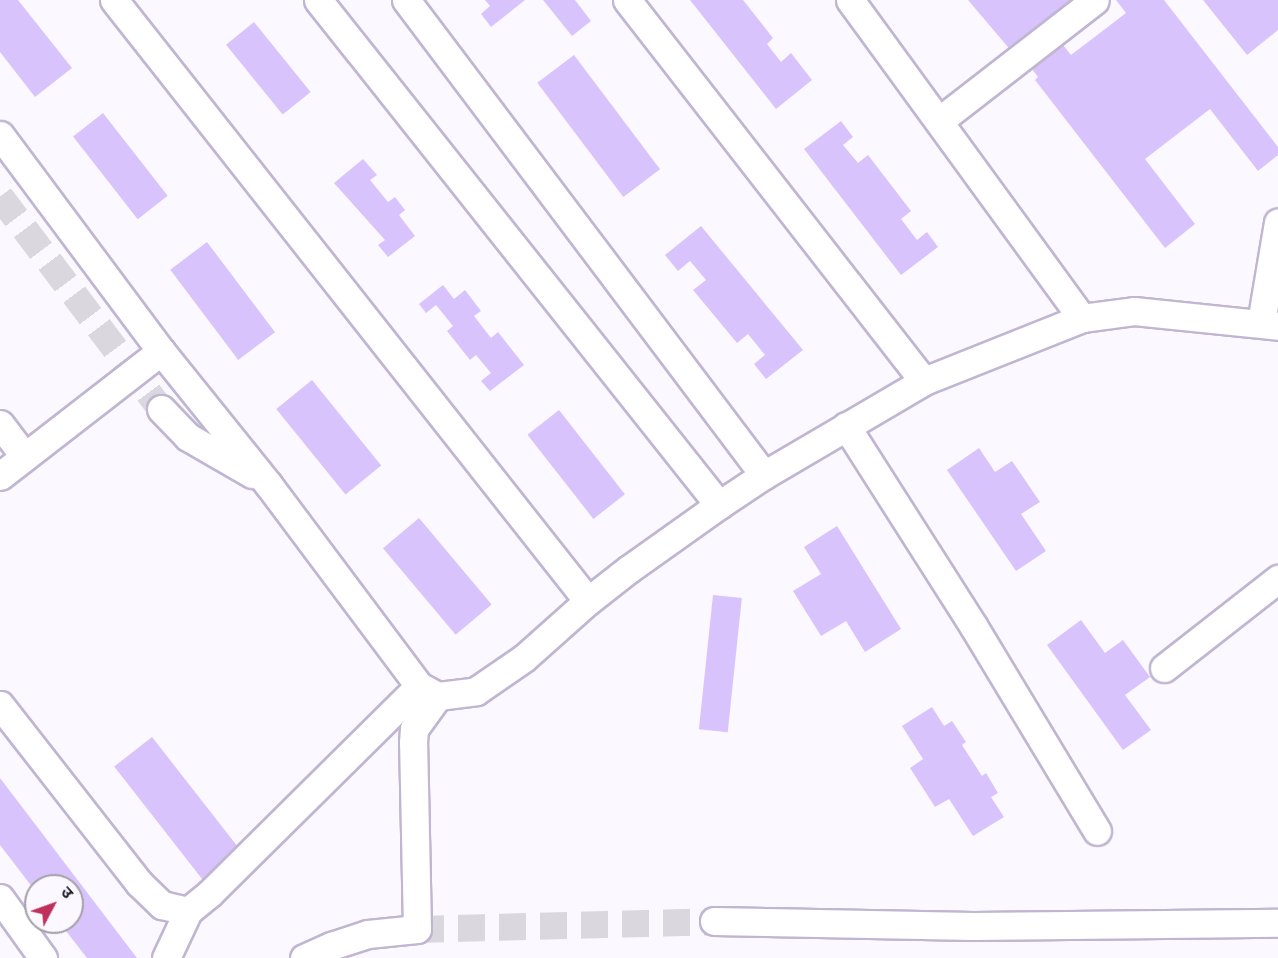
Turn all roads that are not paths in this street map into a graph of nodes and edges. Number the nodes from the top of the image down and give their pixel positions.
1 (114, 0) edge
2 (318, 0) edge
3 (406, 0) edge
4 (627, 0) edge
5 (850, 0) edge
6 (1095, 0) edge
7 (939, 121) junction
8 (0, 135) edge
9 (1278, 222) edge
10 (1082, 318) junction
11 (1269, 325) edge
12 (161, 351) junction
13 (924, 381) junction
14 (161, 409) tunnel mouth
15 (0, 424) edge
16 (846, 426) junction
17 (25, 457) junction
18 (0, 476) edge
19 (764, 476) junction
20 (268, 484) junction
21 (719, 505) junction
22 (1278, 579) edge
23 (588, 601) junction
24 (1164, 668) dead end
25 (428, 691) junction
26 (0, 705) edge
27 (1097, 831) dead end
28 (0, 898) edge
29 (188, 911) junction
30 (714, 921) tunnel mouth
31 (1278, 923) edge
32 (43, 958) edge
33 (166, 958) edge
34 (304, 958) edge

1 - 23 street
2 - 21 street
3 - 19 street
4 - 13 street
5 - 7 street
6 - 7 street
7 - 10 street
8 - 12 street
9 - 11 street
10 - 11 street
10 - 13 street
12 - 17 street
12 - 20 street
13 - 16 street
14 - 20 street
15 - 17 street
16 - 19 street
16 - 27 street
17 - 18 street
19 - 21 street
20 - 25 street
21 - 23 street
22 - 24 street
23 - 25 street
25 - 29 street
25 - 34 street
26 - 29 street
28 - 32 street
29 - 33 street
30 - 31 street

